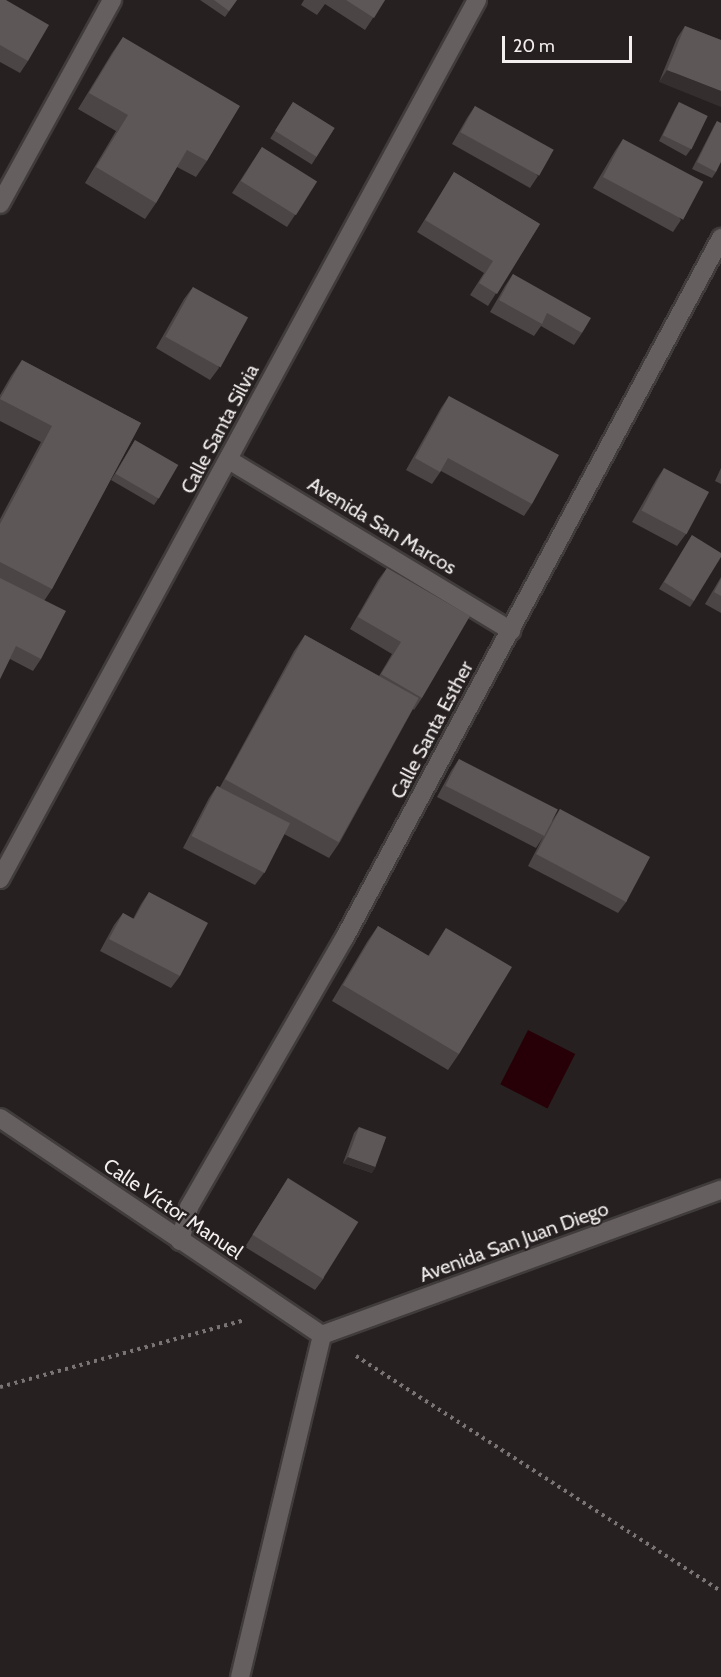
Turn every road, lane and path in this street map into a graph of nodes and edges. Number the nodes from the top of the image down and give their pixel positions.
1 (112, 0) edge
2 (477, 0) edge
3 (0, 204) edge
4 (721, 238) edge
5 (229, 460) junction
6 (511, 631) junction
7 (0, 879) edge
8 (0, 1118) edge
9 (721, 1190) edge
10 (180, 1241) junction
11 (282, 1310) junction
12 (322, 1335) junction
13 (0, 1387) edge
14 (721, 1592) edge
15 (240, 1677) edge

1 - 3 street
2 - 5 street, Calle Santa Silvia
4 - 6 street, Calle Santa Esther
5 - 6 street, Avenida San Marcos
5 - 7 street, Calle Santa Silvia
6 - 10 street, Calle Santa Esther
8 - 10 street, Calle Víctor Manuel
9 - 12 street, Avenida San Juan Diego
10 - 11 street, Calle Víctor Manuel
11 - 12 street, Calle Víctor Manuel
11 - 13 path
12 - 14 path
12 - 15 street

